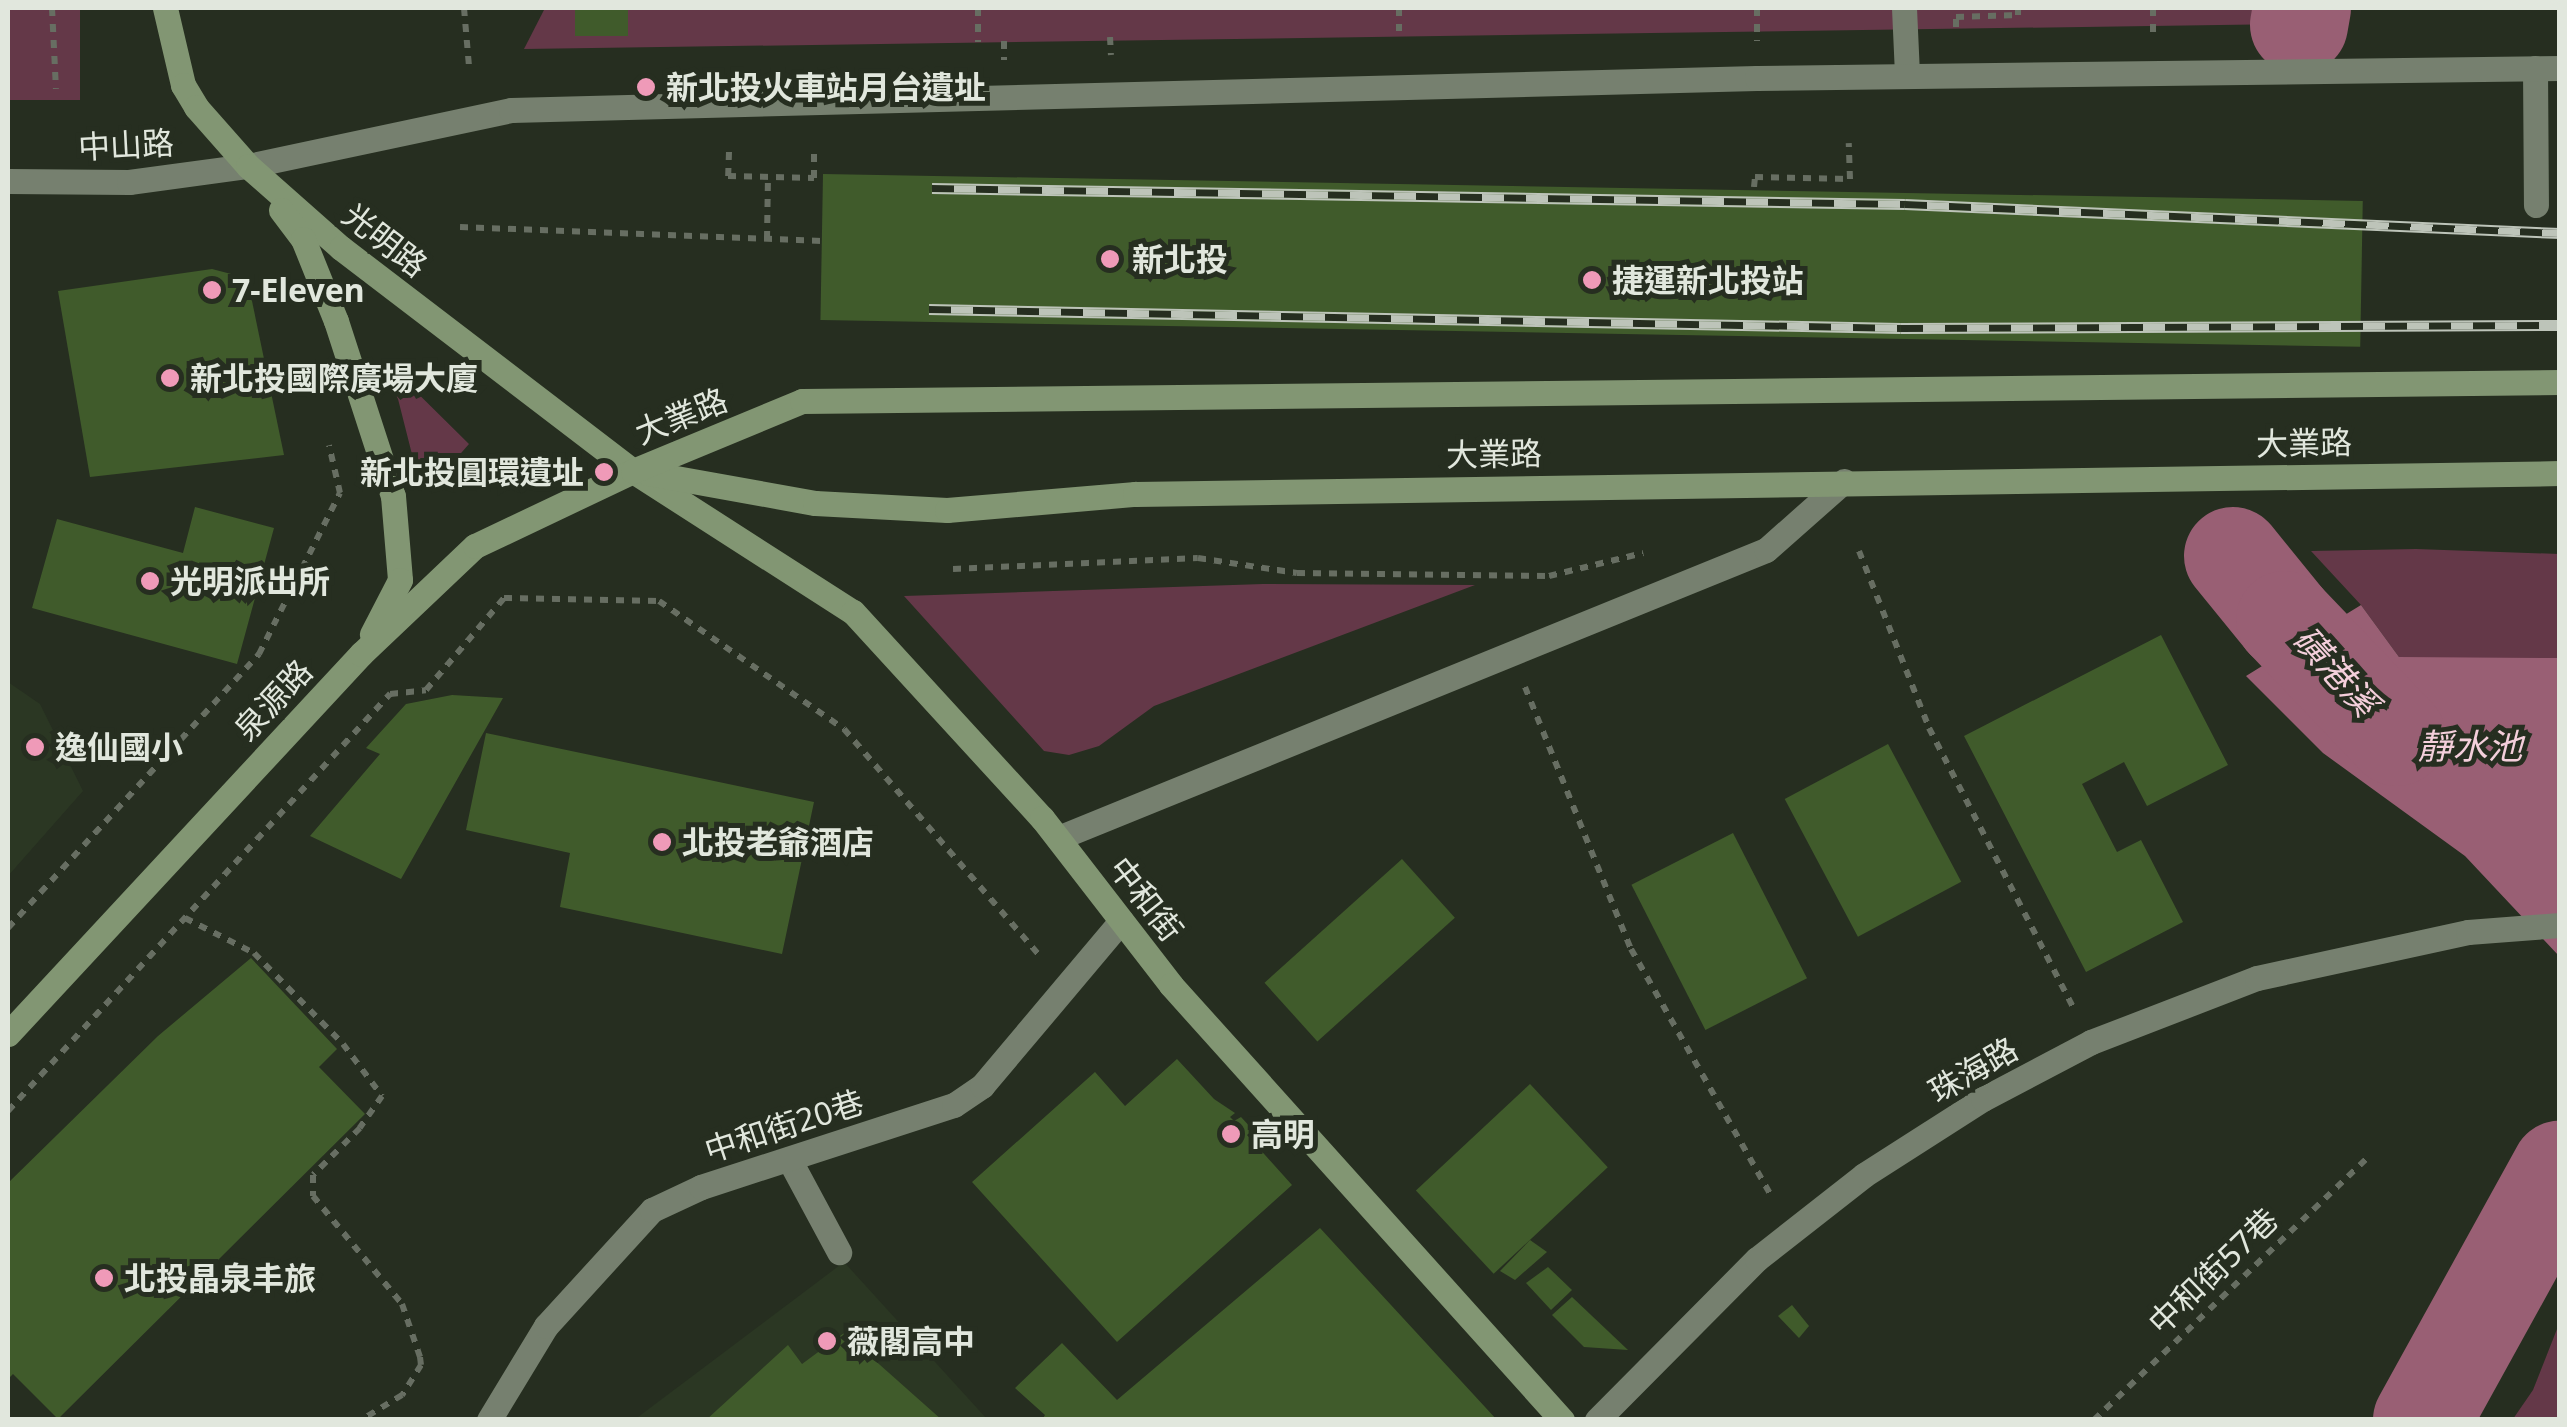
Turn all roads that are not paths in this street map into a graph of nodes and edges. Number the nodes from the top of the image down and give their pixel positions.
1 (164, 8) edge
2 (1904, 8) edge
3 (2547, 68) edge
4 (1907, 75) junction
5 (248, 166) junction
6 (8, 181) edge
7 (2536, 205) dead end
8 (2560, 382) edge
9 (633, 471) junction
10 (2560, 473) edge
11 (1844, 480) junction
12 (361, 654) junction
13 (1058, 838) junction
14 (1122, 921) junction
15 (2560, 926) edge
16 (8, 1034) edge
17 (788, 1158) junction
18 (839, 1252) dead end
19 (489, 1420) edge
20 (1562, 1420) edge
21 (1598, 1420) edge

1 - 5 main road, 光明路
2 - 4 street
3 - 4 street, 中山路
3 - 7 street
4 - 5 street, 中山路
5 - 6 street, 中山路
5 - 9 main road, 光明路
5 - 12 main road
8 - 9 main road, 大業路
9 - 11 main road, 大業路
9 - 12 main road, 泉源路
9 - 13 main road, 中和街
10 - 11 main road, 大業路
11 - 13 street
12 - 16 main road, 泉源路
13 - 14 main road, 中和街
14 - 17 street, 中和街20巷
14 - 20 main road, 中和街
15 - 21 street, 珠海路
17 - 18 street
17 - 19 street, 中和街20巷

